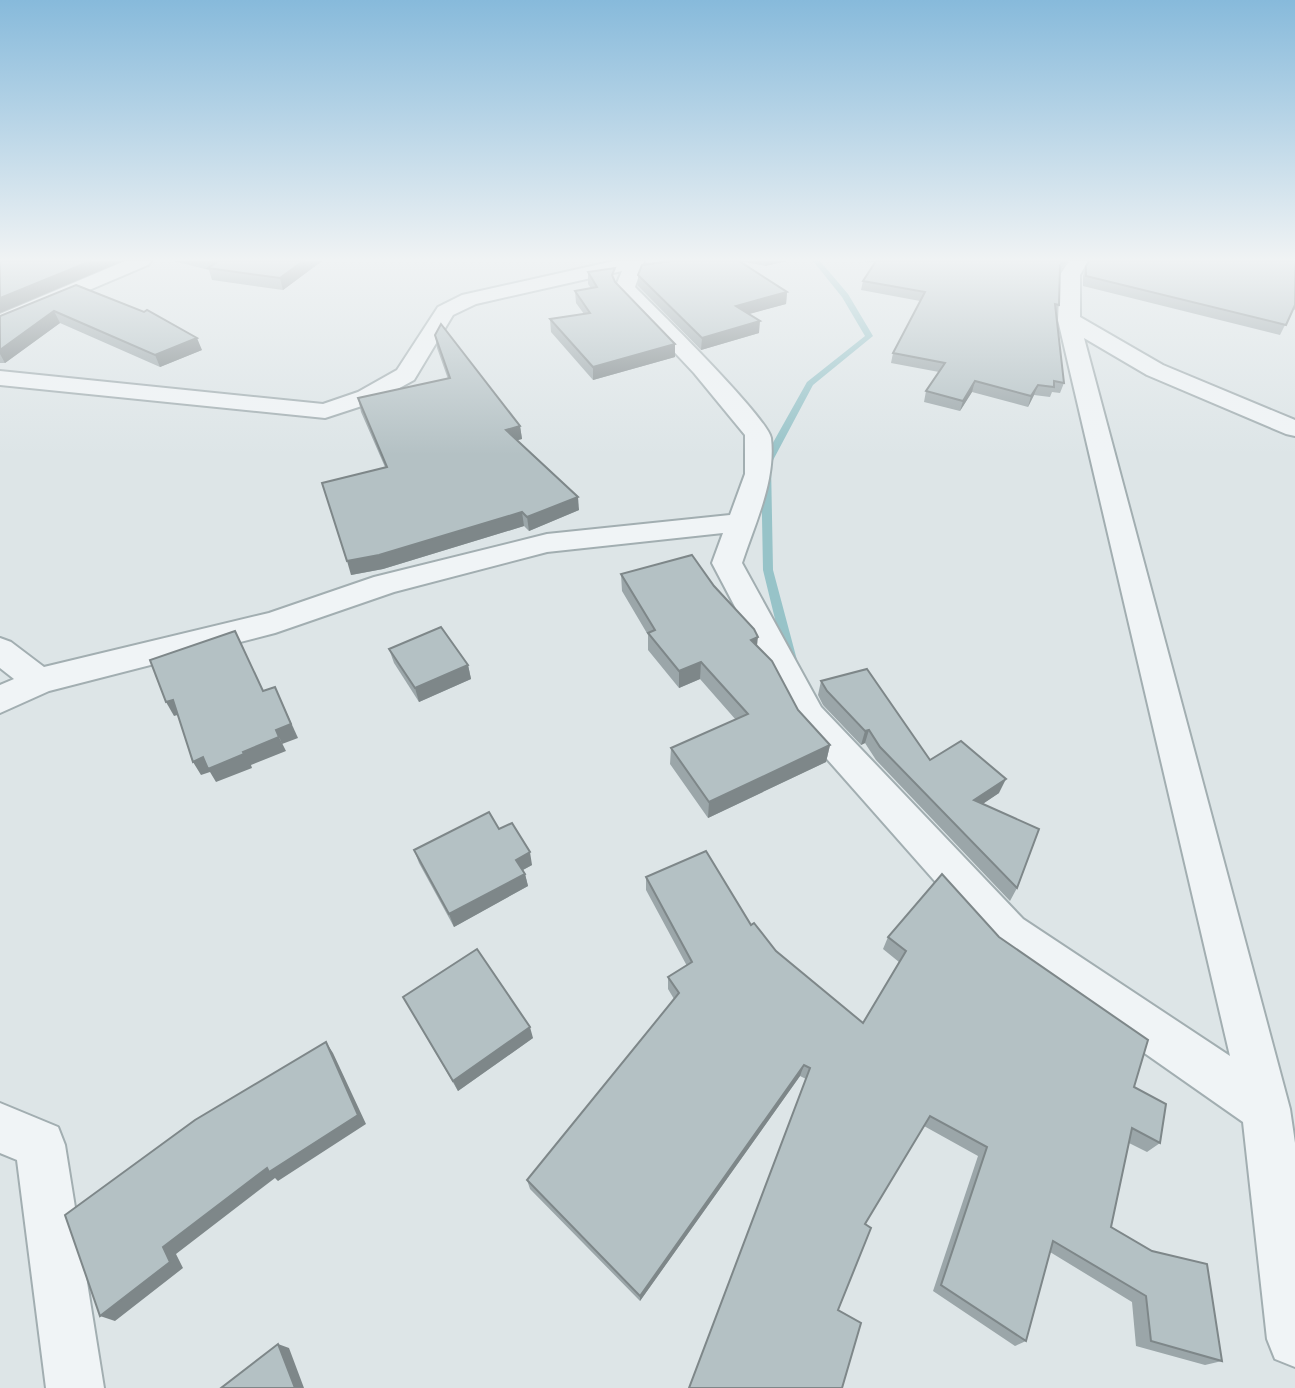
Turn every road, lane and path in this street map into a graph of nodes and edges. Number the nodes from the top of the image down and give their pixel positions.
1 (436, 326) edge
2 (661, 326) edge
3 (1070, 326) edge
4 (1079, 326) edge
5 (0, 378) edge
6 (1295, 429) edge
7 (741, 522) junction
8 (0, 650) edge
9 (39, 681) junction
10 (0, 700) edge
11 (1266, 1109) junction
12 (0, 1128) edge
13 (1295, 1339) edge
14 (75, 1388) edge

1 - 5 street
2 - 7 street
3 - 11 street
4 - 6 street
7 - 9 street
7 - 11 street
8 - 9 street
9 - 10 street
11 - 13 street
12 - 14 street

